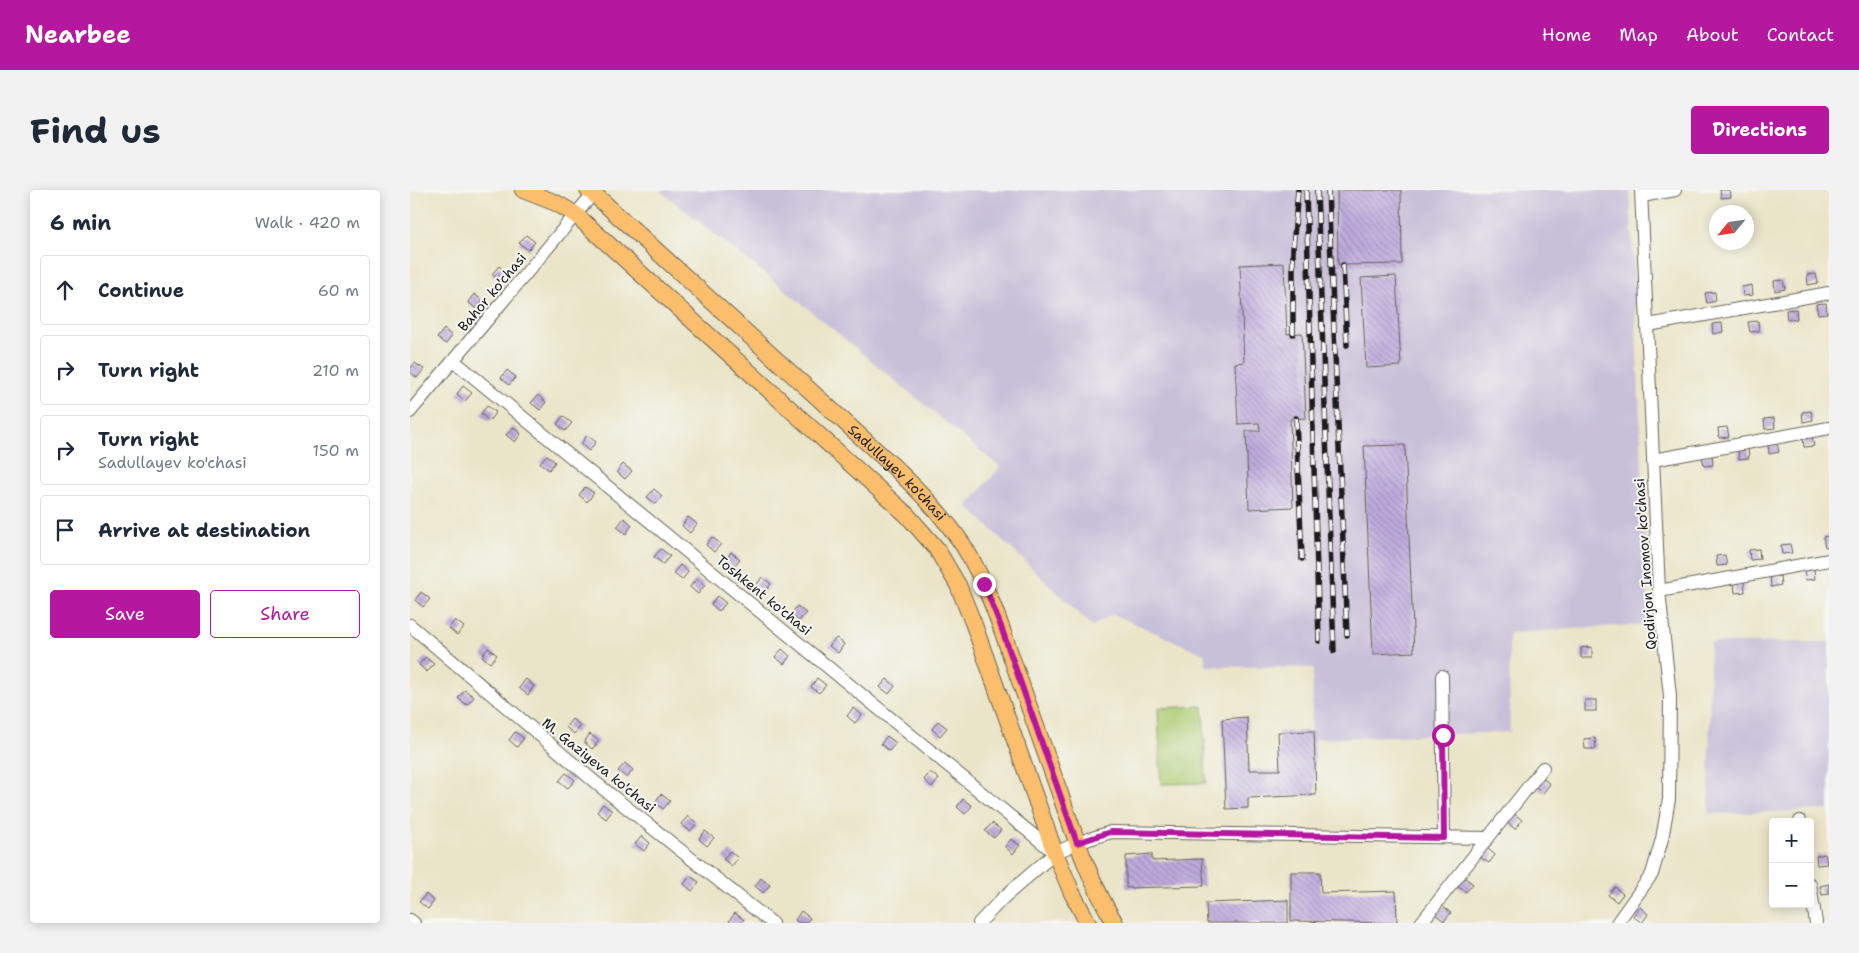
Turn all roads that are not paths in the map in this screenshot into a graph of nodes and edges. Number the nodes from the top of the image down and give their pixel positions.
1 (523, 190) edge
2 (1675, 190) edge
3 (592, 191) edge
4 (1642, 193) edge
5 (575, 214) junction
6 (1829, 293) edge
7 (1648, 325) junction
8 (454, 361) junction
9 (410, 412) edge
10 (1829, 428) edge
11 (1653, 460) junction
12 (1829, 560) edge
13 (1659, 591) junction
14 (410, 625) edge
15 (1442, 676) dead end
16 (1543, 768) dead end
17 (1444, 838) junction
18 (1488, 838) junction
19 (1077, 843) junction
20 (1055, 853) junction
21 (1814, 908) edge
22 (410, 920) edge
23 (414, 923) edge
24 (772, 923) edge
25 (979, 923) edge
26 (1088, 923) edge
27 (1115, 923) edge
28 (1421, 923) edge
29 (1617, 923) edge
30 (1816, 923) edge

1 - 5 main road
2 - 4 street
3 - 5 street, Bahor ko'chasi
3 - 19 main road, Sadullayev ko'chasi
4 - 7 street, Qodirjon Inomov ko'chasi
5 - 8 street, Bahor ko'chasi
5 - 20 main road
6 - 7 street
7 - 11 street, Qodirjon Inomov ko'chasi
8 - 9 street, Bahor ko'chasi
8 - 20 street, Toshkent ko'chasi
10 - 11 street
11 - 13 street, Qodirjon Inomov ko'chasi
12 - 13 street
13 - 29 street, Qodirjon Inomov ko'chasi
14 - 24 street, M. Gaziyeva ko'chasi
15 - 17 street
16 - 18 street
17 - 18 street
17 - 19 street
18 - 28 street
19 - 20 street
19 - 27 main road, Sadullayev ko'chasi
20 - 25 street
20 - 26 main road
21 - 30 street
22 - 23 street

